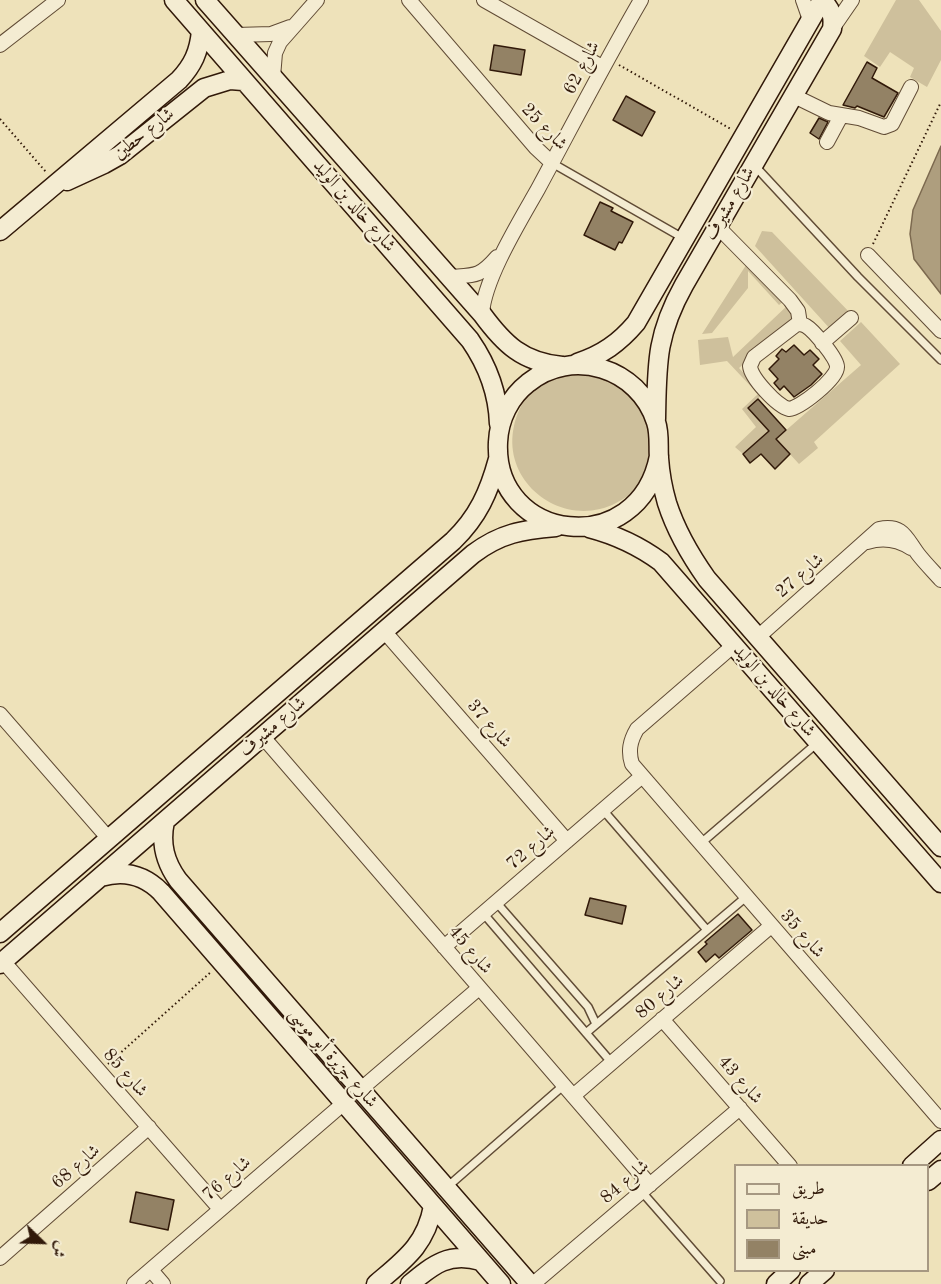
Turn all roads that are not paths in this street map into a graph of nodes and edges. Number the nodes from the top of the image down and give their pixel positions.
1 (58, 0) edge
2 (174, 0) edge
3 (206, 0) edge
4 (317, 0) edge
5 (409, 0) edge
6 (484, 0) edge
7 (641, 0) edge
8 (803, 0) edge
9 (822, 0) edge
10 (852, 0) edge
11 (808, 25) junction
12 (292, 26) junction
13 (832, 29) junction
14 (201, 31) junction
15 (236, 35) junction
16 (1, 43) edge
17 (604, 63) junction
18 (273, 77) junction
19 (243, 81) junction
20 (911, 87) dead end
21 (792, 95) junction
22 (841, 116) junction
23 (310, 121) junction
24 (293, 135) junction
25 (827, 142) dead end
26 (552, 163) junction
27 (753, 164) junction
28 (50, 188) junction
29 (717, 226) junction
30 (0, 231) edge
31 (685, 240) junction
32 (505, 250) junction
33 (868, 255) road end
34 (448, 277) junction
35 (482, 314) junction
36 (851, 318) dead end
37 (800, 324) junction
38 (941, 331) edge
39 (822, 343) junction
40 (941, 360) edge
41 (570, 365) junction
42 (656, 424) junction
43 (499, 429) junction
44 (659, 456) junction
45 (498, 459) junction
46 (564, 526) junction
47 (587, 527) junction
48 (941, 580) edge
49 (384, 631) junction
50 (758, 637) junction
51 (734, 645) junction
52 (0, 714) edge
53 (263, 737) junction
54 (818, 742) junction
55 (638, 774) junction
56 (603, 810) junction
57 (165, 821) junction
58 (109, 840) junction
59 (567, 841) junction
60 (700, 844) junction
61 (941, 848) edge
62 (99, 878) junction
63 (941, 883) edge
64 (746, 897) junction
65 (496, 902) junction
66 (483, 913) junction
67 (771, 926) junction
68 (707, 930) junction
69 (0, 933) edge
70 (444, 947) junction
71 (2, 962) edge
72 (251, 963) junction
73 (235, 977) junction
74 (479, 988) junction
75 (663, 1019) junction
76 (596, 1024) junction
77 (586, 1033) junction
78 (612, 1062) junction
79 (361, 1089) junction
80 (568, 1090) junction
81 (344, 1103) junction
82 (740, 1108) junction
83 (941, 1122) edge
84 (149, 1127) junction
85 (941, 1140) edge
86 (788, 1164) edge
87 (914, 1164) edge
88 (446, 1188) junction
89 (646, 1188) junction
90 (433, 1206) junction
91 (220, 1209) junction
92 (0, 1258) edge
93 (481, 1261) junction
94 (151, 1270) junction
95 (789, 1272) edge
96 (823, 1272) edge
97 (382, 1279) edge
98 (720, 1281) dead end
99 (135, 1284) edge
100 (163, 1284) edge
101 (405, 1284) edge
102 (410, 1284) edge
103 (501, 1284) edge
104 (532, 1284) edge
105 (776, 1284) edge
106 (809, 1284) edge

1 - 16 street
2 - 14 main road, شارع خالد بن الوليد
3 - 15 main road, شارع خالد بن الوليد
4 - 12 street
5 - 26 street, شارع 25
6 - 17 street
7 - 17 street, شارع 62
8 - 11 street
9 - 11 main road, شارع مشيرف
9 - 13 main road
10 - 13 street, شارع مشيرف
11 - 31 main road, شارع مشيرف
12 - 15 street
12 - 18 street
13 - 21 main road, شارع مشيرف
14 - 19 main road, شارع خالد بن الوليد
14 - 28 main road, شارع حطين
15 - 18 main road, شارع خالد بن الوليد
17 - 26 street, شارع 62
18 - 23 main road, شارع خالد بن الوليد
19 - 24 main road, شارع خالد بن الوليد
19 - 28 main road, شارع حطين
20 - 22 street
21 - 22 street
21 - 27 main road, شارع مشيرف
22 - 25 street
23 - 24 main road
23 - 34 main road, شارع خالد بن الوليد
24 - 43 main road, شارع خالد بن الوليد
26 - 31 lane, شارع 25
26 - 32 street, شارع 62
27 - 29 main road, شارع مشيرف
27 - 40 lane
28 - 30 main road, شارع حطين
29 - 37 street
29 - 42 main road, شارع مشيرف
31 - 41 main road, شارع مشيرف
32 - 34 street, شارع 62
32 - 35 street, شارع 62
33 - 38 street
34 - 35 main road, شارع خالد بن الوليد
35 - 41 main road, شارع خالد بن الوليد
36 - 39 street
37 - 39 street
37 - 39 street
41 - 42 main road
41 - 43 main road
42 - 44 main road
43 - 45 main road
44 - 47 main road
44 - 50 main road, شارع خالد بن الوليد
45 - 46 main road
45 - 58 main road, شارع مشيرف
46 - 47 main road
46 - 49 main road, شارع مشيرف
47 - 51 main road, شارع خالد بن الوليد
48 - 50 street, شارع 27
49 - 53 main road, شارع مشيرف
49 - 59 street, شارع 37
50 - 61 main road, شارع خالد بن الوليد
51 - 54 main road, شارع خالد بن الوليد
51 - 55 street
52 - 58 street
53 - 57 main road, شارع مشيرف
53 - 70 street, شارع 45
54 - 60 lane
54 - 63 main road, شارع خالد بن الوليد
55 - 56 street, شارع 72
55 - 60 street, شارع 35
56 - 59 street, شارع 72
56 - 68 lane
57 - 62 main road, شارع مشيرف
57 - 72 main road, شارع جزيرة أبو موسى
58 - 69 main road, شارع مشيرف
59 - 65 street, شارع 72
60 - 64 street, شارع 35
62 - 71 main road, شارع مشيرف
62 - 73 main road, شارع جزيرة أبو موسى
64 - 67 street, شارع 35
64 - 68 lane
65 - 66 street, شارع 72
65 - 76 lane
66 - 70 street, شارع 72
66 - 77 lane
67 - 75 street, شارع 80
67 - 83 street, شارع 35
68 - 76 lane
70 - 74 street, شارع 45
71 - 84 street, شارع 85
72 - 73 main road
72 - 79 main road, شارع جزيرة أبو موسى
73 - 81 main road, شارع جزيرة أبو موسى
74 - 79 street
74 - 80 street, شارع 45
75 - 78 street, شارع 80
75 - 82 street, شارع 43
76 - 77 lane
77 - 78 lane
78 - 80 street, شارع 80
79 - 88 main road, شارع جزيرة أبو موسى
80 - 88 lane
80 - 89 street, شارع 45
81 - 90 main road, شارع جزيرة أبو موسى
81 - 91 street, شارع 76
82 - 86 street, شارع 43
82 - 89 street, شارع 84
84 - 91 street, شارع 85
84 - 92 street, شارع 68
85 - 87 main road
88 - 104 main road, شارع جزيرة أبو موسى
89 - 98 lane
89 - 104 street, شارع 84
90 - 93 main road, شارع جزيرة أبو موسى
90 - 97 main road
91 - 94 street, شارع 76
93 - 102 main road
93 - 103 main road, شارع جزيرة أبو موسى
94 - 99 street, شارع 76
94 - 100 street
95 - 105 main road
96 - 106 main road
97 - 101 main road

